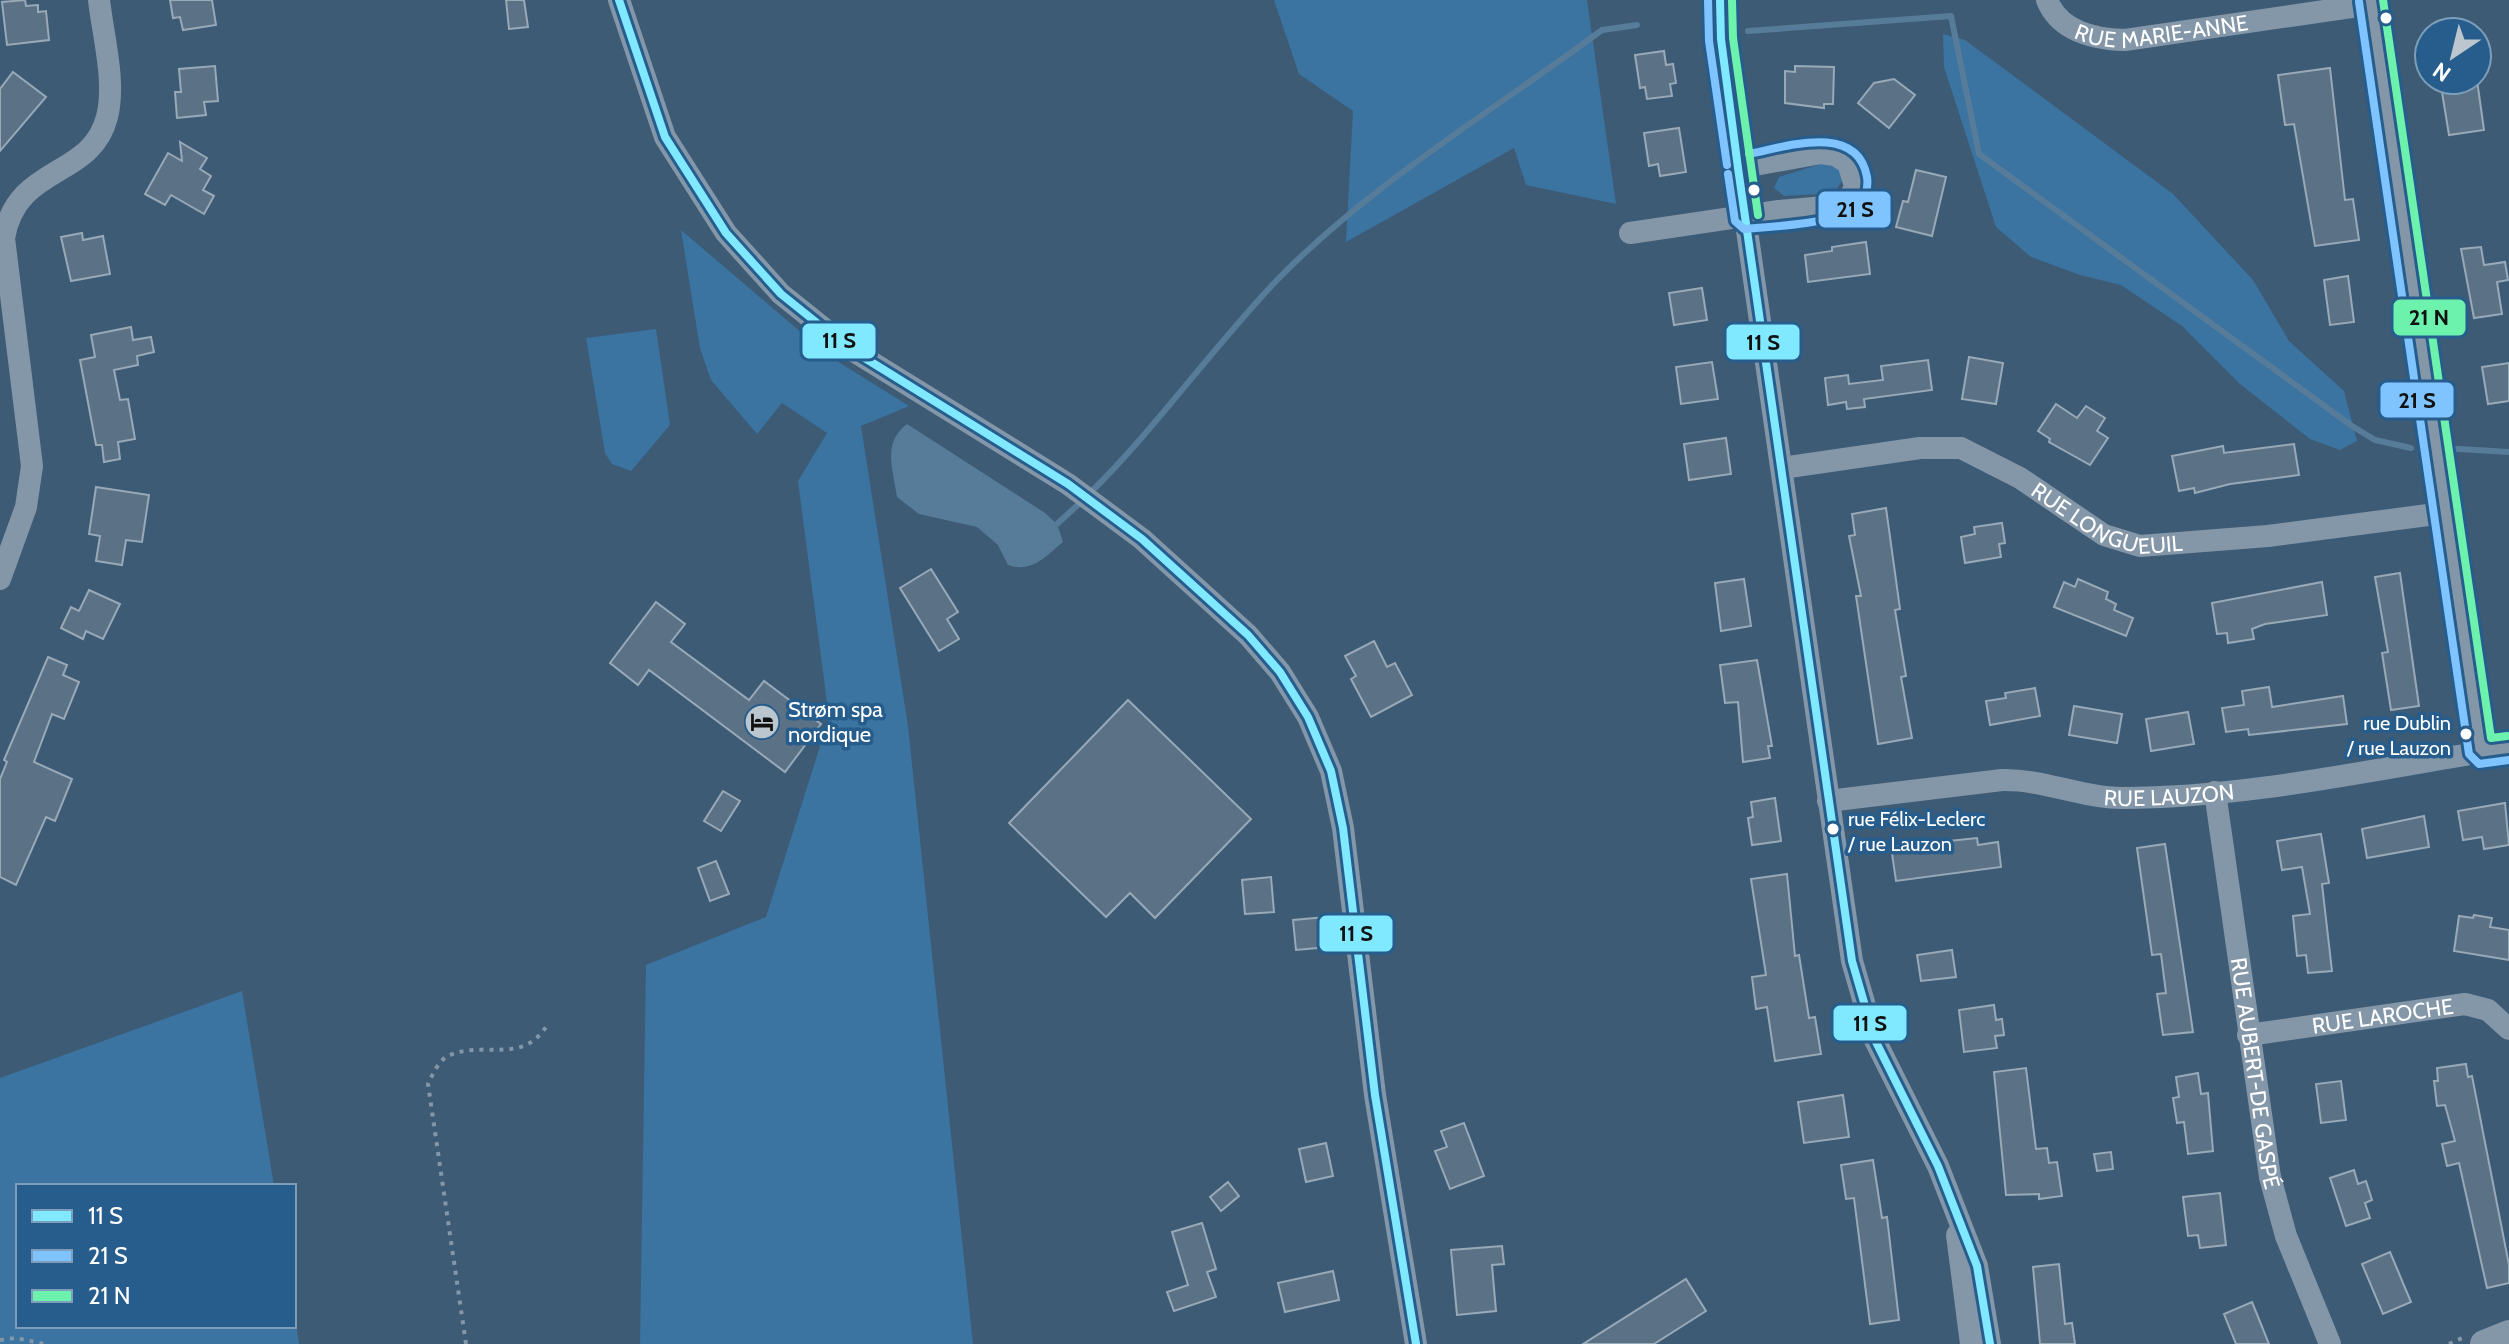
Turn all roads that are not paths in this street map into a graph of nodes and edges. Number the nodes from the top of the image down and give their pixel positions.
1 (99, 0) edge
2 (619, 0) edge
3 (1720, 0) edge
4 (2371, 2) edge
5 (2051, 8) edge
6 (1738, 168) junction
7 (1746, 217) junction
8 (1630, 233) dead end
9 (1782, 468) junction
10 (2443, 513) junction
11 (0, 579) edge
12 (2509, 748) edge
13 (2481, 752) junction
14 (2215, 792) junction
15 (1828, 801) junction
16 (2509, 1029) edge
17 (2248, 1035) junction
18 (1953, 1202) junction
19 (2509, 1334) edge
20 (1416, 1344) edge
21 (1971, 1344) edge
22 (1990, 1344) edge
23 (2330, 1344) edge
24 (2484, 1344) edge

1 - 11 street
2 - 20 street
3 - 6 street
4 - 5 street, RUE MARIE-ANNE
4 - 10 street
6 - 7 street
6 - 7 street
7 - 8 street
7 - 9 street
9 - 10 street, RUE LONGUEUIL
9 - 15 street
10 - 13 street
12 - 13 street, RUE LAUZON
13 - 14 street, RUE LAUZON
14 - 15 street, RUE LAUZON
14 - 17 street, RUE AUBERT-DE GASPÉ
15 - 18 street
16 - 17 street, RUE LAROCHE
17 - 23 street, RUE AUBERT-DE GASPÉ
18 - 21 street
18 - 22 street
19 - 24 street

